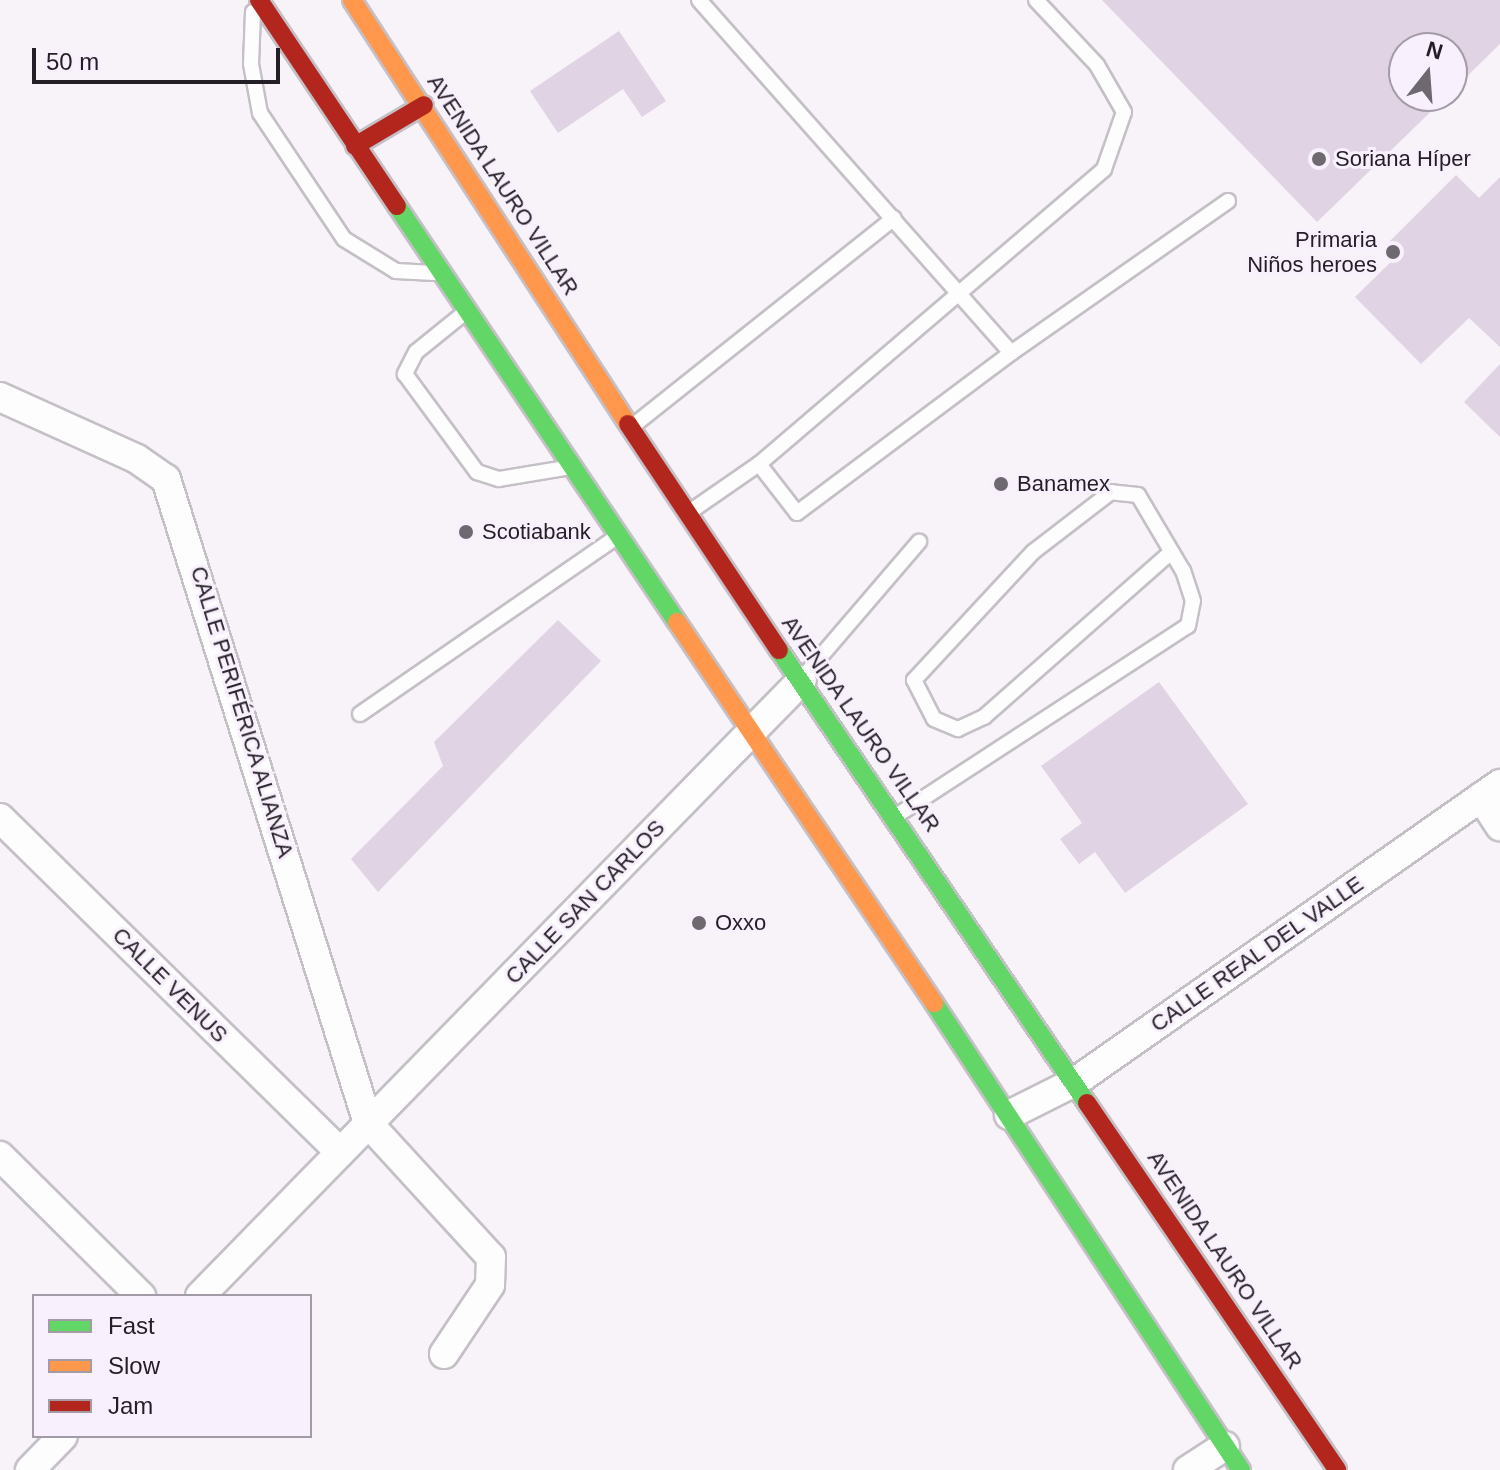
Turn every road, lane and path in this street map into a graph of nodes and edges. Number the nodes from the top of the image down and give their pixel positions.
1 (256, 0) edge
2 (352, 0) edge
3 (699, 0) edge
4 (1036, 0) edge
5 (424, 105) junction
6 (355, 146) junction
7 (1228, 201) dead end
8 (894, 218) junction
9 (442, 274) junction
10 (962, 295) junction
11 (466, 311) junction
12 (1011, 353) junction
13 (0, 397) edge
14 (631, 428) junction
15 (759, 464) junction
16 (575, 467) junction
17 (686, 514) junction
18 (621, 534) junction
19 (919, 542) dead end
20 (1170, 553) junction
21 (802, 680) junction
22 (360, 714) dead end
23 (751, 732) junction
24 (1490, 790) edge
25 (895, 816) junction
26 (0, 818) edge
27 (1500, 826) edge
28 (1075, 1082) junction
29 (1009, 1115) junction
30 (368, 1123) junction
31 (340, 1152) junction
32 (0, 1156) edge
33 (139, 1294) edge
34 (202, 1294) edge
35 (444, 1354) dead end
36 (61, 1438) edge
37 (1225, 1446) junction
38 (30, 1470) edge
39 (1188, 1470) edge
40 (1241, 1470) edge
41 (1337, 1470) edge

1 - 6 main road
1 - 9 lane
2 - 5 main road, AVENIDA LAURO VILLAR
3 - 8 lane
4 - 10 lane
5 - 6 main road
5 - 14 main road, AVENIDA LAURO VILLAR
6 - 9 main road
7 - 12 lane
8 - 10 lane
8 - 14 lane
9 - 11 main road
10 - 12 lane
10 - 15 lane
11 - 16 main road
11 - 16 lane
12 - 15 lane
13 - 30 street, CALLE PERIFÉRICA ALIANZA
14 - 17 main road, AVENIDA LAURO VILLAR
15 - 17 lane
16 - 18 main road
17 - 21 main road, AVENIDA LAURO VILLAR
18 - 22 lane
18 - 23 main road
19 - 21 lane
20 - 20 lane
20 - 25 lane
21 - 23 street, CALLE SAN CARLOS
21 - 25 main road, AVENIDA LAURO VILLAR
23 - 29 main road
23 - 30 street, CALLE SAN CARLOS
24 - 27 street
24 - 28 street, CALLE REAL DEL VALLE
25 - 28 main road, AVENIDA LAURO VILLAR
26 - 31 street, CALLE VENUS
28 - 29 street, CALLE REAL DEL VALLE
28 - 41 main road, AVENIDA LAURO VILLAR
29 - 37 main road
30 - 31 street, CALLE SAN CARLOS
30 - 35 street
31 - 34 street, CALLE SAN CARLOS
32 - 33 street
36 - 38 street
37 - 39 street
37 - 40 main road

